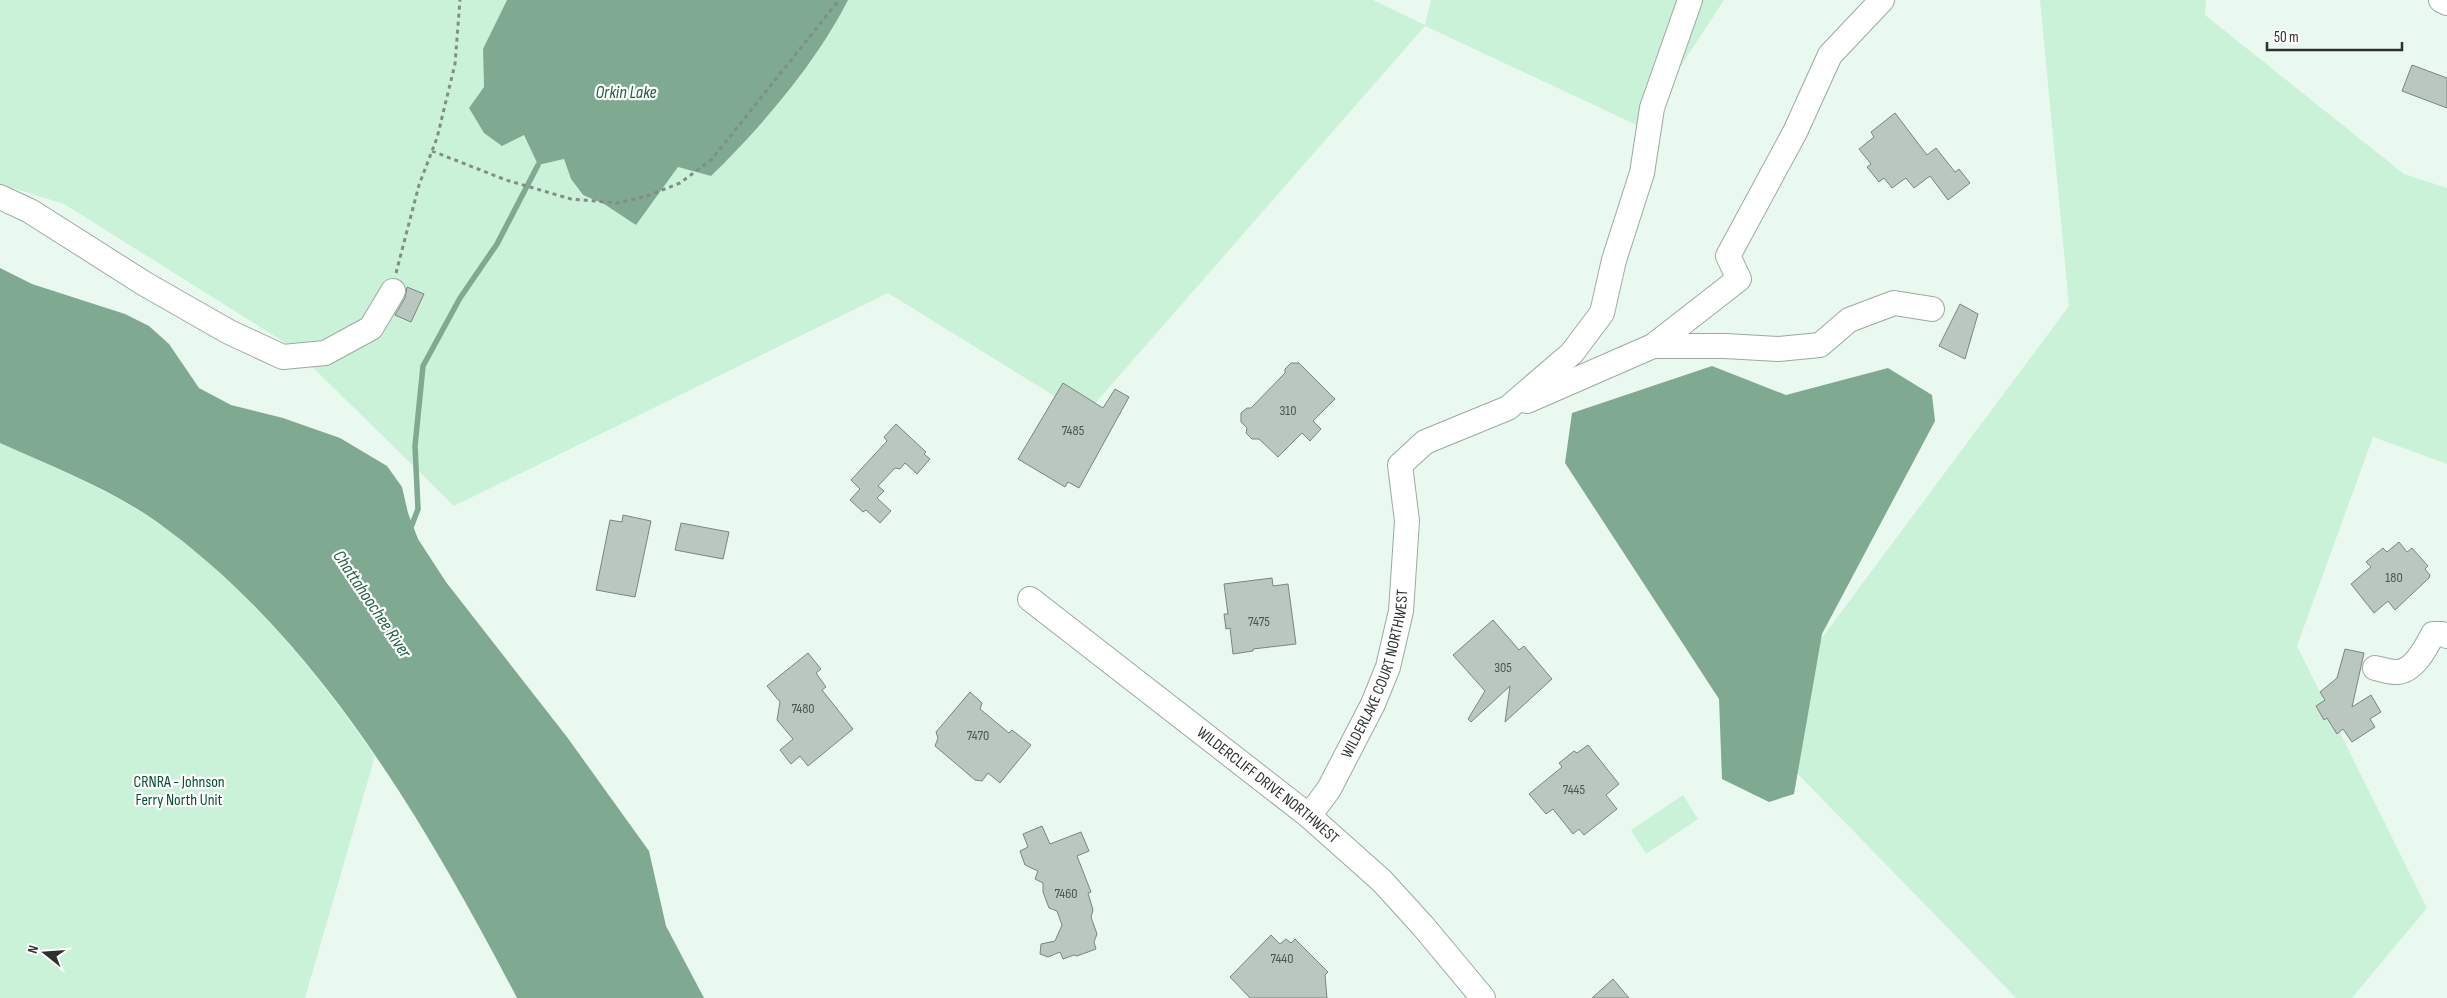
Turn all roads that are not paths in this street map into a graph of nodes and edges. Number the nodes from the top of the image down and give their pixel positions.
1 (1690, 0) edge
2 (1882, 0) edge
3 (2440, 0) edge
4 (2447, 3) edge
5 (0, 198) edge
6 (393, 292) road end
7 (1932, 309) dead end
8 (1653, 346) junction
9 (1508, 408) junction
10 (1030, 599) dead end
11 (2447, 636) edge
12 (2375, 668) dead end
13 (1309, 816) junction
14 (1483, 998) edge

1 - 9 street
2 - 8 street
3 - 4 street
5 - 6 street
7 - 8 street
8 - 9 street
9 - 13 street, WILDERLAKE COURT NORTHWEST
10 - 13 street, WILDERCLIFF DRIVE NORTHWEST
11 - 12 street
13 - 14 street, WILDERCLIFF DRIVE NORTHWEST

